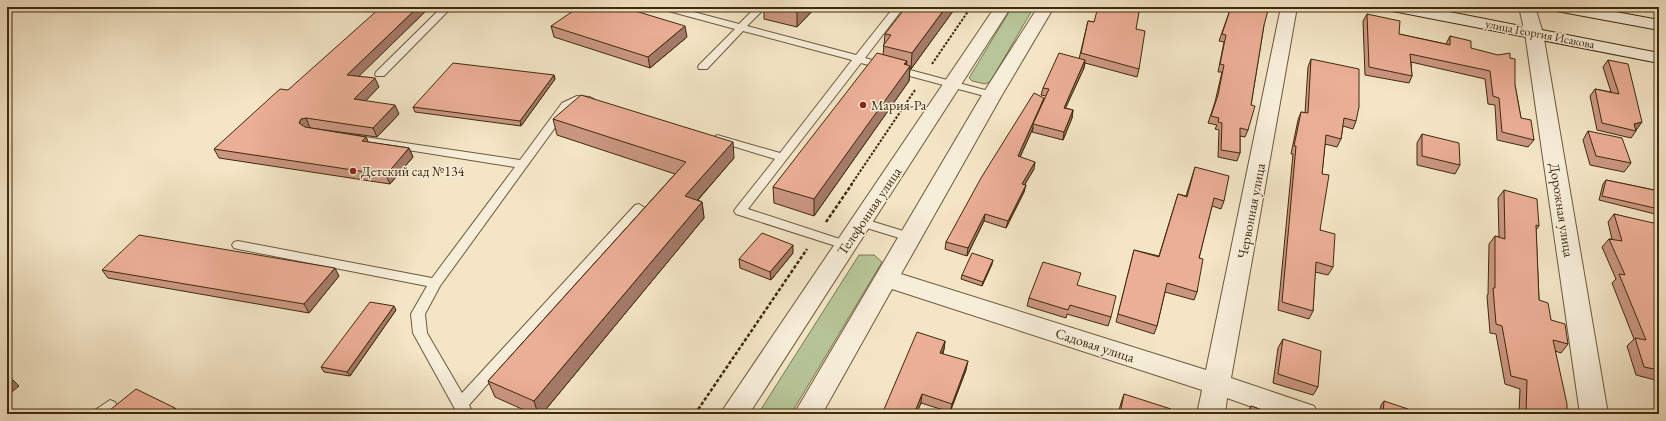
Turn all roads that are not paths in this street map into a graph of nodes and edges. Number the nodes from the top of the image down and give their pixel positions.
1 (309, 7) edge
2 (318, 7) edge
3 (447, 7) edge
4 (664, 7) edge
5 (761, 7) edge
6 (899, 7) edge
7 (1003, 7) edge
8 (1046, 7) edge
9 (1289, 7) edge
10 (1398, 7) edge
11 (1527, 7) edge
12 (1562, 7) edge
13 (1659, 25) edge
14 (741, 27) junction
15 (1534, 33) junction
16 (858, 58) junction
17 (1659, 58) edge
18 (703, 67) dead end
19 (380, 74) dead end
20 (953, 84) junction
21 (992, 95) junction
22 (602, 104) edge
23 (707, 135) edge
24 (341, 137) edge
25 (782, 157) junction
26 (522, 164) junction
27 (639, 208) dead end
28 (861, 222) junction
29 (909, 237) junction
30 (238, 245) dead end
31 (846, 245) junction
32 (886, 278) junction
33 (435, 283) junction
34 (1218, 384) junction
35 (463, 410) edge
36 (734, 414) edge
37 (808, 414) edge
38 (1211, 414) edge
39 (1304, 414) edge
40 (1594, 414) edge

1 - 2 lane
3 - 19 lane
4 - 14 lane
5 - 14 lane
6 - 16 lane
7 - 20 street, Телефонная улица
8 - 21 street
9 - 34 street, Червонная улица
10 - 15 street, улица Георгия Исакова
11 - 15 street, Дорожная улица
12 - 13 street
14 - 16 lane
14 - 18 lane
15 - 17 street, улица Георгия Исакова
15 - 40 street, Дорожная улица
16 - 20 lane
16 - 25 lane
20 - 21 lane
20 - 28 street, Телефонная улица
21 - 29 street
22 - 26 lane
23 - 25 lane
24 - 26 lane
25 - 31 lane
26 - 33 lane
27 - 35 lane
28 - 29 lane
28 - 31 street, Телефонная улица
29 - 32 street
30 - 33 lane
31 - 36 street, Телефонная улица
32 - 34 street, Садовая улица
32 - 37 street
33 - 35 lane
34 - 38 street, Червонная улица
34 - 39 street, Садовая улица

